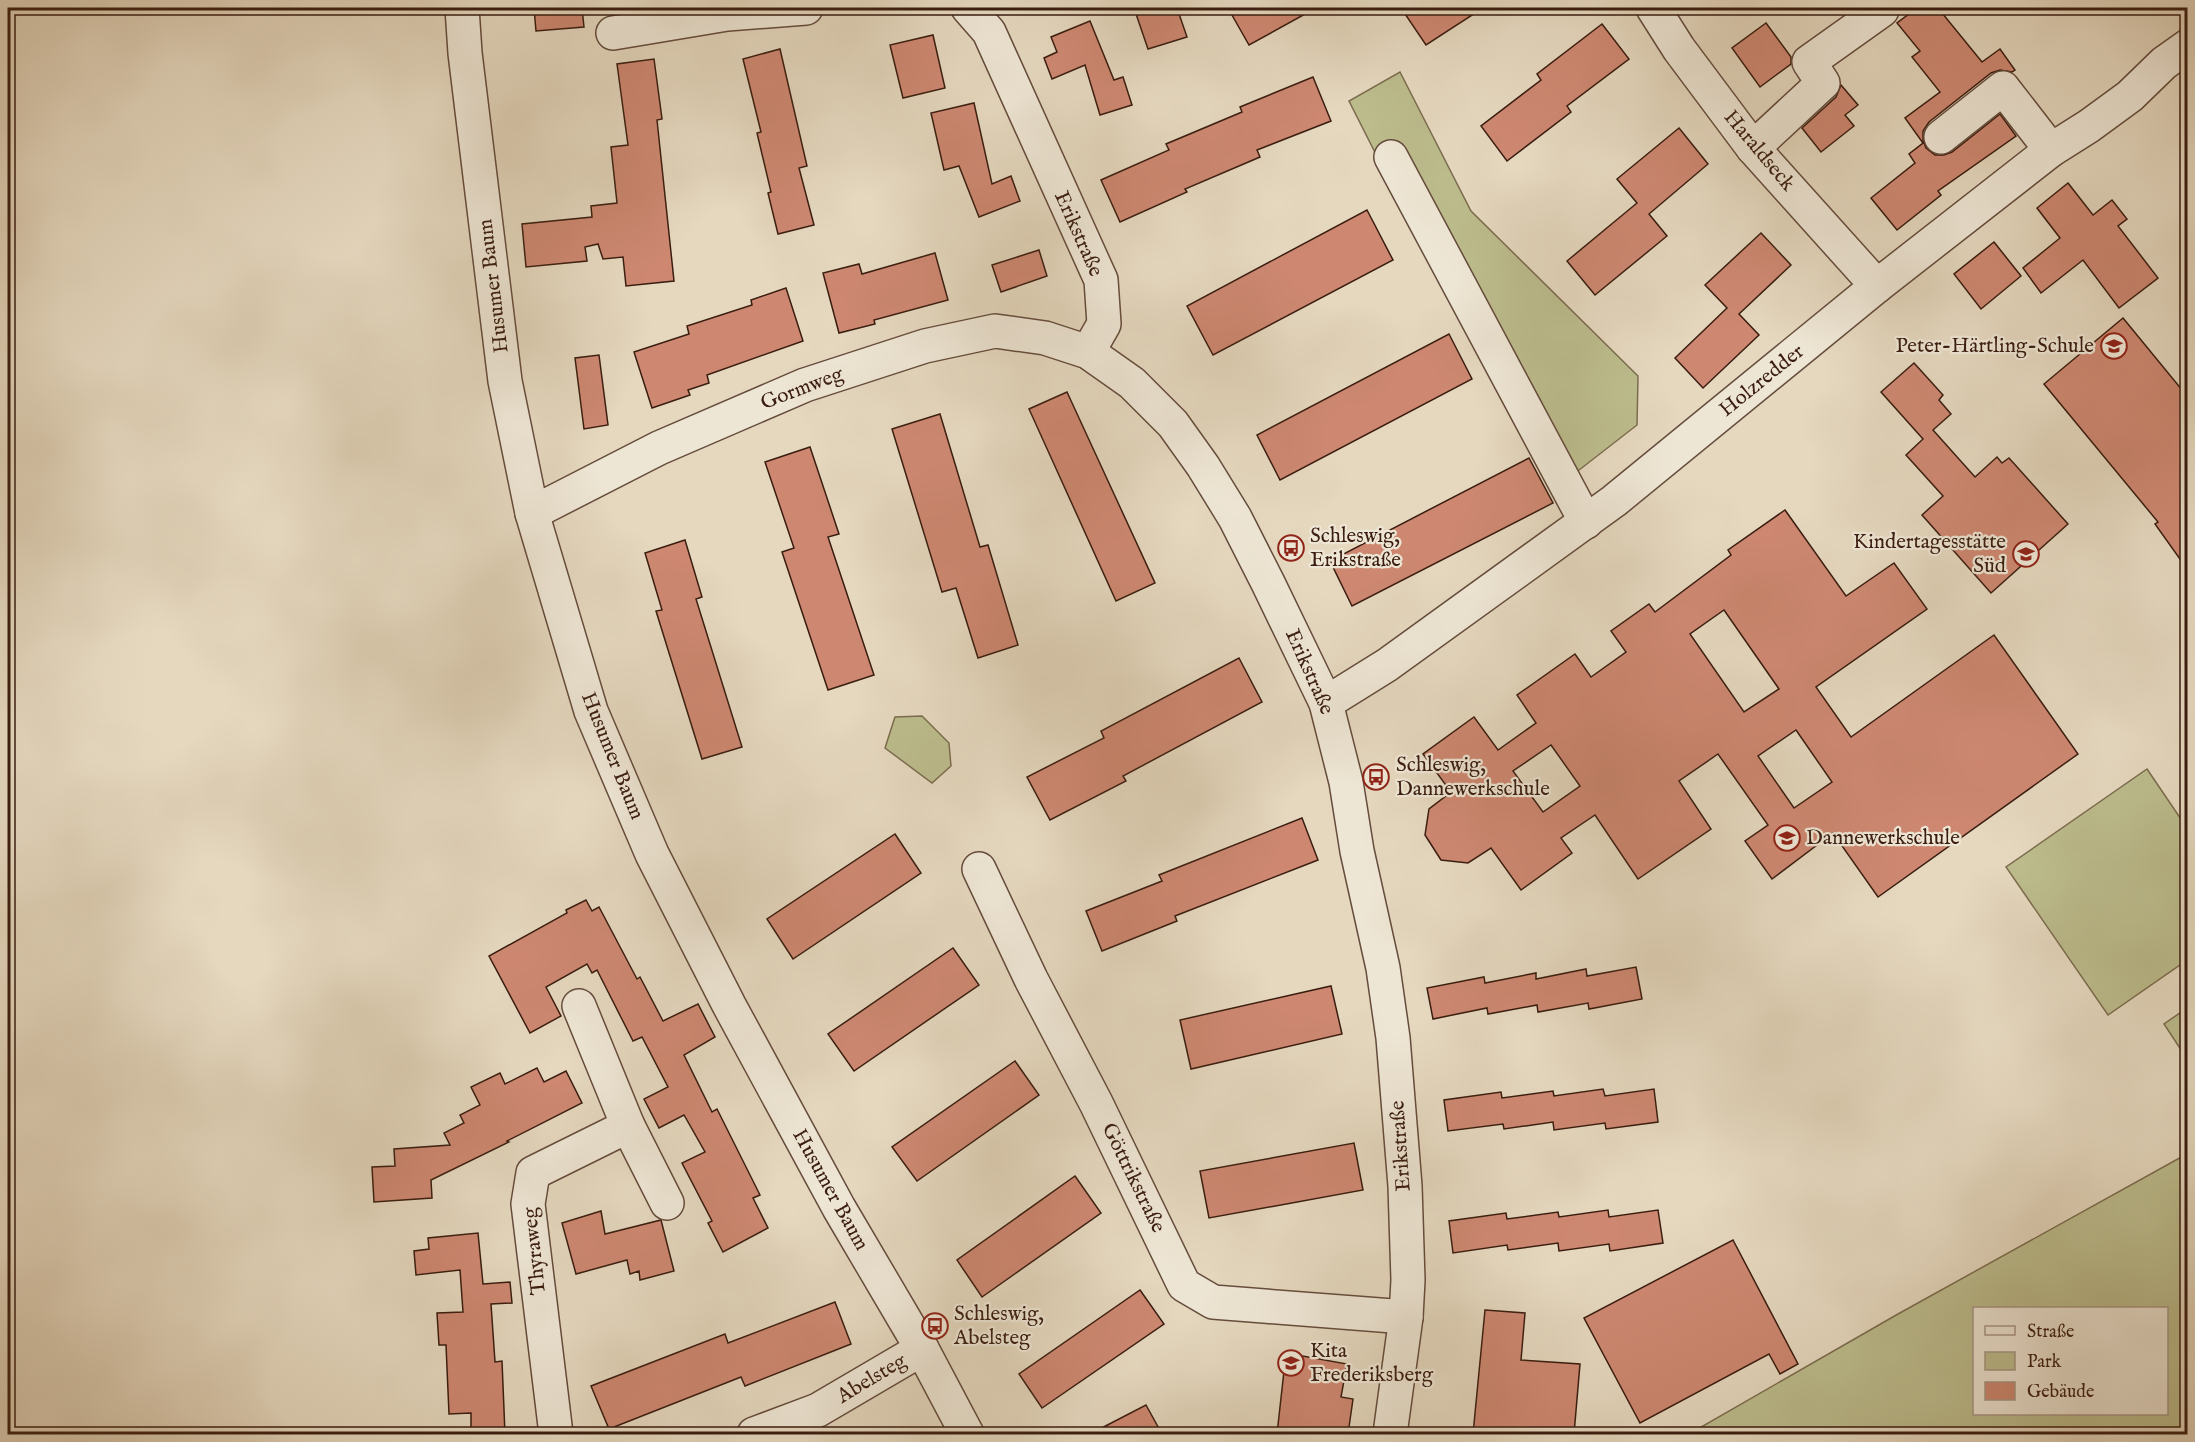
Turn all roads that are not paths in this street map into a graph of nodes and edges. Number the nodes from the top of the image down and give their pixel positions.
1 (462, 8) edge
2 (807, 8) edge
3 (968, 8) edge
4 (1653, 8) edge
5 (1882, 9) dead end
6 (613, 33) dead end
7 (2187, 46) edge
8 (1941, 137) dead end
9 (1753, 148) junction
10 (2051, 150) junction
11 (1391, 157) dead end
12 (1877, 286) junction
13 (1088, 352) junction
14 (532, 513) junction
15 (1586, 522) junction
16 (1326, 703) junction
17 (979, 869) dead end
18 (579, 1006) dead end
19 (628, 1126) junction
20 (667, 1203) dead end
21 (1406, 1317) junction
22 (922, 1349) junction
23 (556, 1434) edge
24 (754, 1434) edge
25 (967, 1434) edge
26 (1390, 1434) edge

1 - 14 street, Husumer Baum
2 - 6 street
3 - 13 street, Erikstraße
4 - 9 street, Haraldseck
5 - 9 street
7 - 10 street, Holzredder
8 - 10 street
9 - 12 street, Haraldseck
10 - 12 street, Holzredder
11 - 15 street
12 - 15 street, Holzredder
13 - 14 street, Gormweg
13 - 16 street, Erikstraße
14 - 22 street, Husumer Baum
15 - 16 street, Holzredder
16 - 21 street, Erikstraße
17 - 21 street, Göttrikstraße
18 - 19 street
19 - 20 street
19 - 23 street, Thyraweg
21 - 26 street, Erikstraße
22 - 24 street, Abelsteg
22 - 25 street, Husumer Baum

